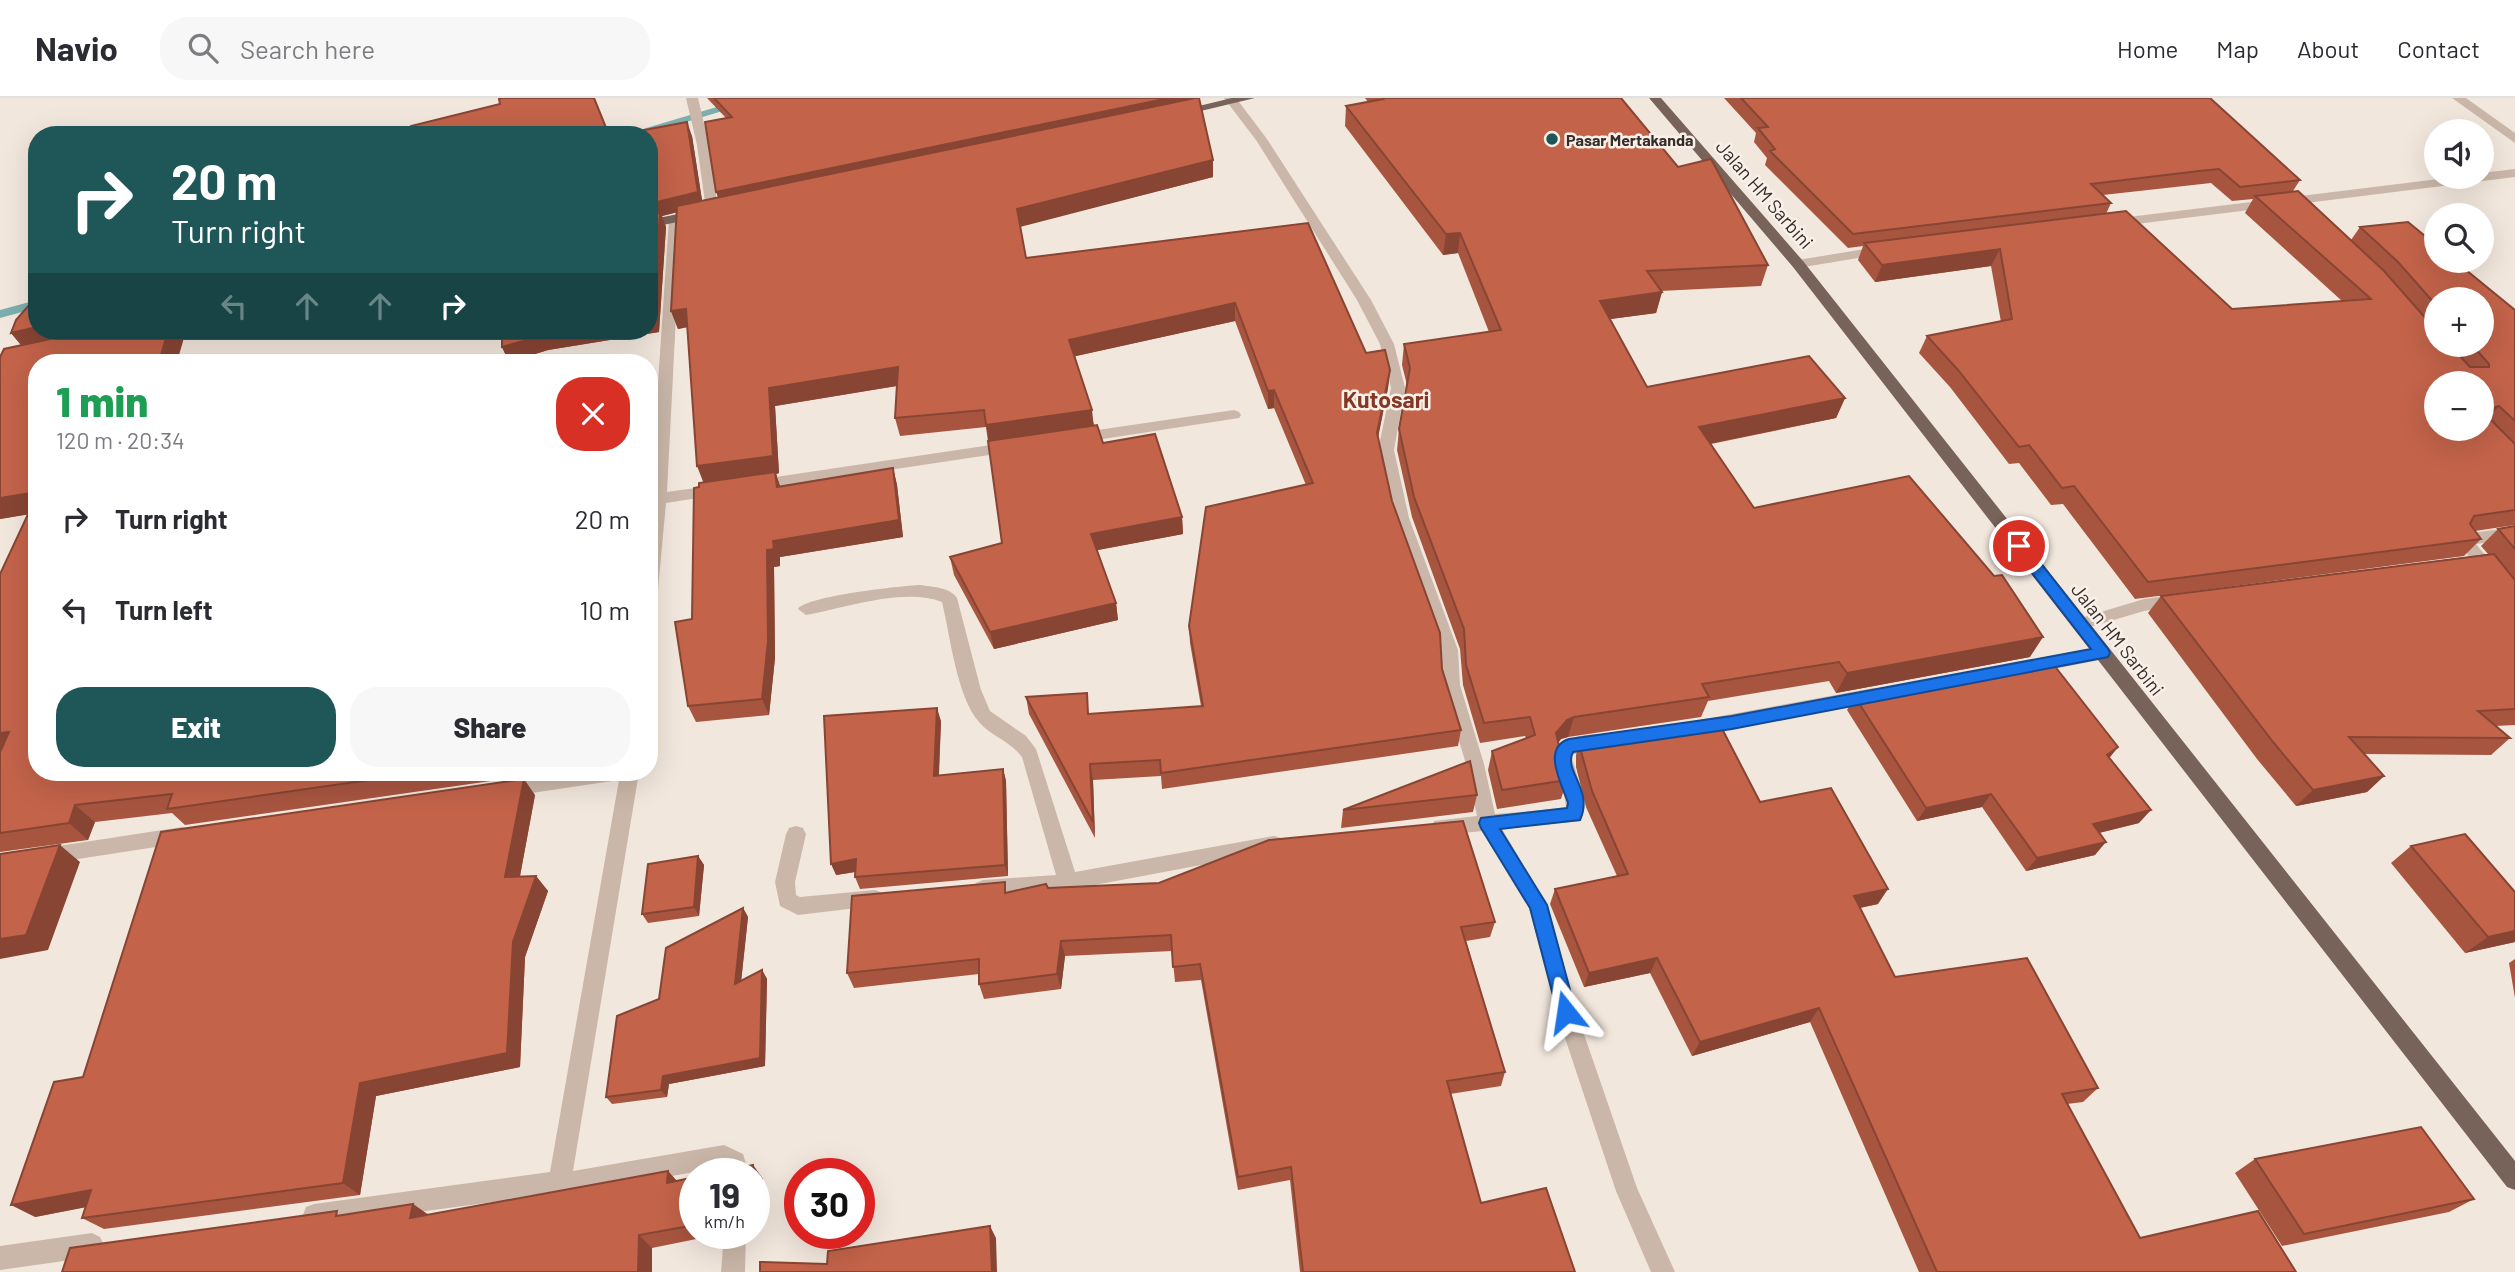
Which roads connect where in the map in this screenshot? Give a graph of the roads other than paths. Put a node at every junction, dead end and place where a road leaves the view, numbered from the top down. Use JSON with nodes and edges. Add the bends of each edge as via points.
{"nodes":[{"id":1,"x":692,"y":98,"type":"edge"},
{"id":2,"x":1655,"y":98,"type":"edge"},
{"id":3,"x":2458,"y":98,"type":"edge"},
{"id":4,"x":1237,"y":99,"type":"edge"},
{"id":5,"x":1163,"y":116,"type":"edge"},
{"id":6,"x":2515,"y":139,"type":"edge"},
{"id":7,"x":2515,"y":173,"type":"edge"},
{"id":8,"x":726,"y":208,"type":"edge"},
{"id":9,"x":712,"y":210,"type":"junction"},
{"id":10,"x":675,"y":219,"type":"junction"},
{"id":11,"x":658,"y":222,"type":"edge"},
{"id":12,"x":2102,"y":225,"type":"edge"},
{"id":13,"x":1894,"y":249,"type":"edge"},
{"id":14,"x":1798,"y":264,"type":"junction"},
{"id":15,"x":1234,"y":415,"type":"dead end"},
{"id":16,"x":1055,"y":441,"type":"edge"},
{"id":17,"x":1028,"y":445,"type":"edge"},
{"id":18,"x":658,"y":461,"type":"edge"},
{"id":19,"x":658,"y":490,"type":"edge"},
{"id":20,"x":2515,"y":533,"type":"edge"},
{"id":21,"x":2199,"y":598,"type":"edge"},
{"id":22,"x":2515,"y":603,"type":"edge"},
{"id":23,"x":806,"y":609,"type":"dead end"},
{"id":24,"x":2080,"y":624,"type":"junction"},
{"id":25,"x":2103,"y":653,"type":"junction"},
{"id":26,"x":2015,"y":670,"type":"edge"},
{"id":27,"x":1886,"y":692,"type":"edge"},
{"id":28,"x":1678,"y":730,"type":"edge"},
{"id":29,"x":1623,"y":738,"type":"edge"},
{"id":30,"x":557,"y":781,"type":"edge"},
{"id":31,"x":628,"y":781,"type":"edge"},
{"id":32,"x":485,"y":791,"type":"edge"},
{"id":33,"x":1488,"y":823,"type":"junction"},
{"id":34,"x":1420,"y":829,"type":"edge"},
{"id":35,"x":199,"y":833,"type":"edge"},
{"id":36,"x":796,"y":834,"type":"dead end"},
{"id":37,"x":1297,"y":842,"type":"edge"},
{"id":38,"x":0,"y":863,"type":"edge"},
{"id":39,"x":1069,"y":882,"type":"junction"},
{"id":40,"x":960,"y":891,"type":"edge"},
{"id":41,"x":892,"y":898,"type":"edge"},
{"id":42,"x":679,"y":1164,"type":"edge"},
{"id":43,"x":2515,"y":1179,"type":"edge"},
{"id":44,"x":560,"y":1182,"type":"junction"},
{"id":45,"x":287,"y":1219,"type":"edge"},
{"id":46,"x":109,"y":1243,"type":"edge"},
{"id":47,"x":734,"y":1249,"type":"edge"},
{"id":48,"x":0,"y":1258,"type":"edge"},
{"id":49,"x":733,"y":1272,"type":"edge"},
{"id":50,"x":1663,"y":1272,"type":"edge"}],
"edges":[{"from":1,"to":9,"type":"street"},
{"from":2,"to":14,"type":"main road","name":"Jalan HM Sarbini"},
{"from":3,"to":6,"type":"street"},
{"from":4,"to":5,"type":"main road"},
{"from":4,"to":33,"type":"street","via":[[1387,344],[1398,388],[1386,450],[1401,518],[1449,650],[1451,685]]},
{"from":7,"to":12,"type":"street","via":[[2296,206]]},
{"from":8,"to":9,"type":"main road"},
{"from":9,"to":10,"type":"main road"},
{"from":10,"to":11,"type":"main road"},
{"from":10,"to":18,"type":"street"},
{"from":13,"to":14,"type":"street"},
{"from":14,"to":24,"type":"main road","name":"Jalan HM Sarbini"},
{"from":15,"to":16,"type":"street"},
{"from":17,"to":19,"type":"street","via":[[733,488]]},
{"from":20,"to":22,"type":"street","via":[[2463,540],[2475,563]]},
{"from":21,"to":24,"type":"street","via":[[2144,605]]},
{"from":23,"to":39,"type":"street","via":[[904,592],[931,591],[949,598],[972,690],[983,715],[1020,741],[1030,754]]},
{"from":24,"to":25,"type":"main road","name":"Jalan HM Sarbini"},
{"from":25,"to":26,"type":"street"},
{"from":25,"to":43,"type":"main road","name":"Jalan HM Sarbini"},
{"from":27,"to":28,"type":"street"},
{"from":29,"to":33,"type":"street","via":[[1569,746],[1562,752],[1577,803],[1574,815]]},
{"from":30,"to":32,"type":"street"},
{"from":31,"to":44,"type":"street"},
{"from":33,"to":34,"type":"street"},
{"from":33,"to":50,"type":"street","via":[[1538,905],[1566,1012],[1627,1191]]},
{"from":35,"to":38,"type":"street"},
{"from":36,"to":41,"type":"street","via":[[785,882],[787,900],[798,906]]},
{"from":37,"to":39,"type":"street"},
{"from":39,"to":40,"type":"street"},
{"from":42,"to":44,"type":"street"},
{"from":44,"to":45,"type":"street"},
{"from":46,"to":48,"type":"street"},
{"from":47,"to":49,"type":"street"}]}
